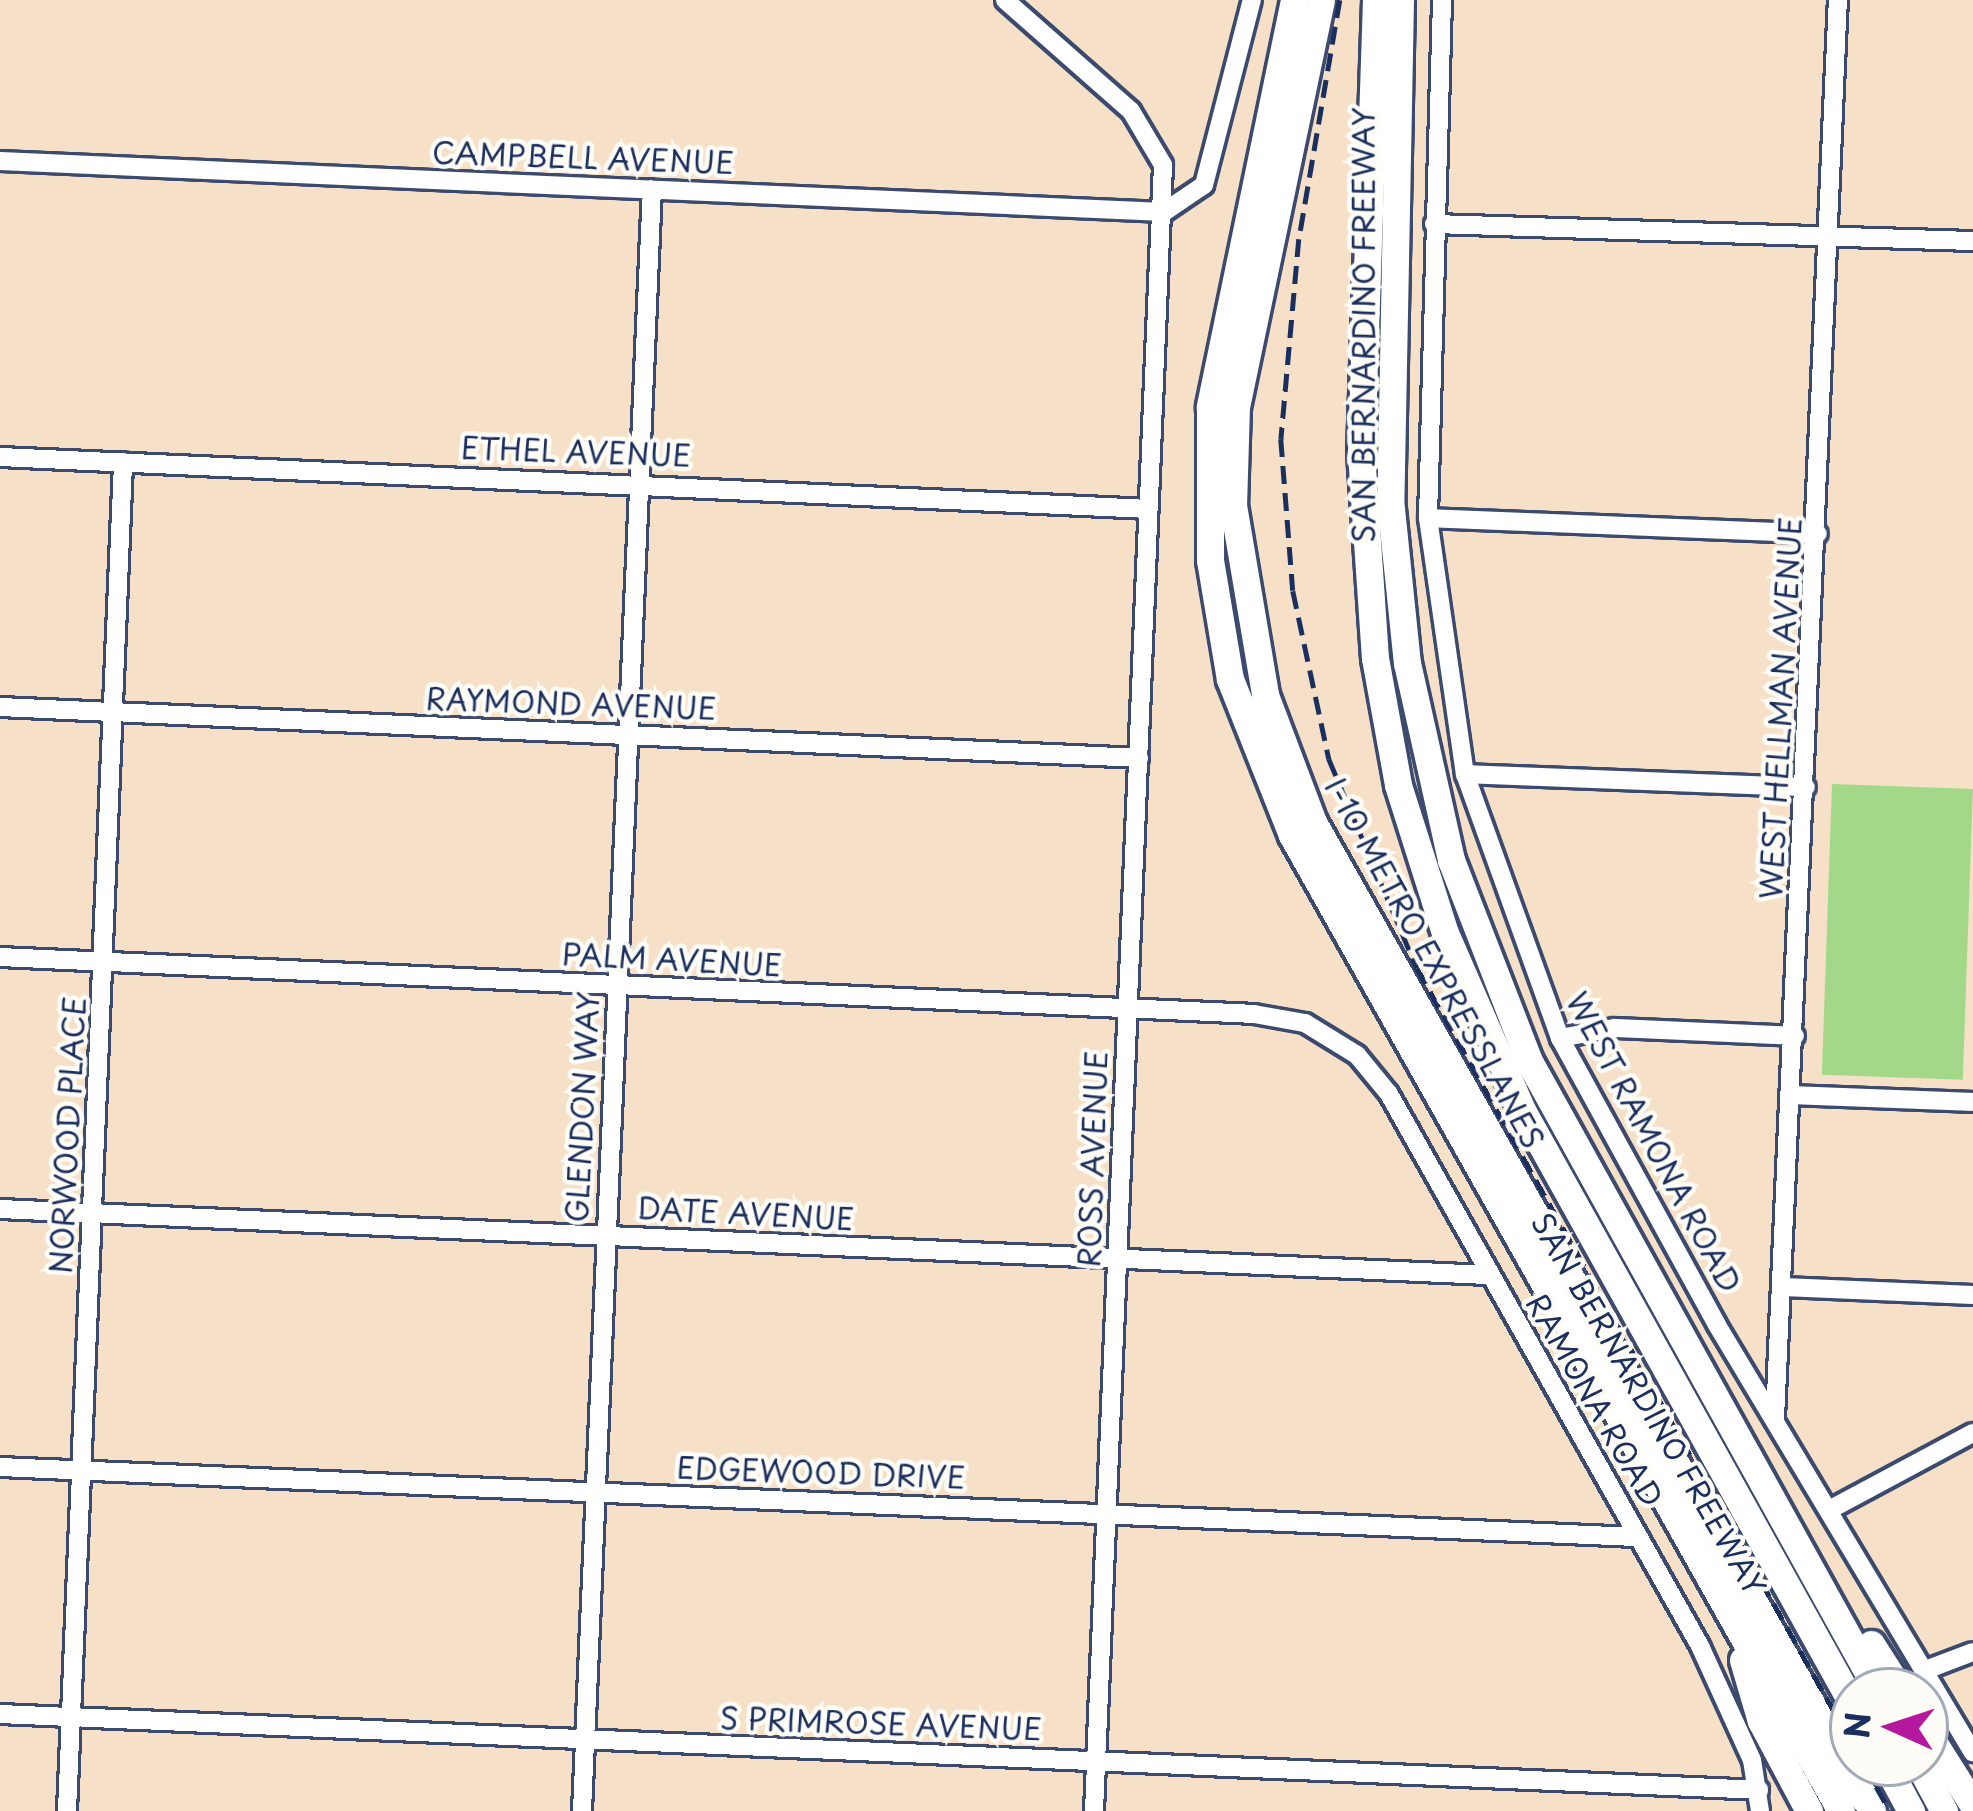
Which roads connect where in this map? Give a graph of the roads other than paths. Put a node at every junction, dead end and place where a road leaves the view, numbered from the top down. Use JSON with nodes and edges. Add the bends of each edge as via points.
{"nodes":[{"id":1,"x":1005,"y":0,"type":"edge"},
{"id":2,"x":1252,"y":0,"type":"edge"},
{"id":3,"x":1294,"y":0,"type":"edge"},
{"id":4,"x":1321,"y":0,"type":"edge"},
{"id":5,"x":1376,"y":0,"type":"edge"},
{"id":6,"x":1400,"y":0,"type":"edge"},
{"id":7,"x":1442,"y":0,"type":"edge"},
{"id":8,"x":1838,"y":0,"type":"edge"},
{"id":9,"x":0,"y":161,"type":"edge"},
{"id":10,"x":652,"y":190,"type":"junction"},
{"id":11,"x":1164,"y":212,"type":"junction"},
{"id":12,"x":1434,"y":224,"type":"junction"},
{"id":13,"x":1973,"y":241,"type":"edge"},
{"id":14,"x":1828,"y":242,"type":"junction"},
{"id":15,"x":0,"y":457,"type":"edge"},
{"id":16,"x":123,"y":461,"type":"junction"},
{"id":17,"x":639,"y":483,"type":"junction"},
{"id":18,"x":1148,"y":509,"type":"junction"},
{"id":19,"x":1428,"y":518,"type":"junction"},
{"id":20,"x":1818,"y":534,"type":"junction"},
{"id":21,"x":0,"y":707,"type":"edge"},
{"id":22,"x":117,"y":713,"type":"junction"},
{"id":23,"x":628,"y":736,"type":"junction"},
{"id":24,"x":1138,"y":758,"type":"junction"},
{"id":25,"x":1466,"y":774,"type":"junction"},
{"id":26,"x":1398,"y":785,"type":"junction"},
{"id":27,"x":1806,"y":787,"type":"junction"},
{"id":28,"x":1451,"y":860,"type":"junction"},
{"id":29,"x":0,"y":957,"type":"edge"},
{"id":30,"x":105,"y":963,"type":"junction"},
{"id":31,"x":617,"y":987,"type":"junction"},
{"id":32,"x":1127,"y":1009,"type":"junction"},
{"id":33,"x":1795,"y":1036,"type":"junction"},
{"id":34,"x":1560,"y":1038,"type":"junction"},
{"id":35,"x":1337,"y":1039,"type":"joint"},
{"id":36,"x":1792,"y":1095,"type":"junction"},
{"id":37,"x":1973,"y":1102,"type":"edge"},
{"id":38,"x":0,"y":1209,"type":"edge"},
{"id":39,"x":94,"y":1214,"type":"junction"},
{"id":40,"x":606,"y":1237,"type":"junction"},
{"id":41,"x":1118,"y":1260,"type":"junction"},
{"id":42,"x":1490,"y":1275,"type":"junction"},
{"id":43,"x":1783,"y":1287,"type":"junction"},
{"id":44,"x":1973,"y":1295,"type":"edge"},
{"id":45,"x":1718,"y":1401,"type":"junction"},
{"id":46,"x":1775,"y":1418,"type":"junction"},
{"id":47,"x":1973,"y":1433,"type":"edge"},
{"id":48,"x":0,"y":1467,"type":"edge"},
{"id":49,"x":82,"y":1469,"type":"junction"},
{"id":50,"x":595,"y":1492,"type":"junction"},
{"id":51,"x":1831,"y":1509,"type":"junction"},
{"id":52,"x":1106,"y":1515,"type":"junction"},
{"id":53,"x":1639,"y":1537,"type":"junction"},
{"id":54,"x":1728,"y":1610,"type":"junction"},
{"id":55,"x":1973,"y":1652,"type":"edge"},
{"id":56,"x":1831,"y":1667,"type":"edge"},
{"id":57,"x":1865,"y":1667,"type":"edge"},
{"id":58,"x":1886,"y":1667,"type":"edge"},
{"id":59,"x":1921,"y":1667,"type":"edge"},
{"id":60,"x":1934,"y":1667,"type":"edge"},
{"id":61,"x":1949,"y":1713,"type":"edge"},
{"id":62,"x":0,"y":1714,"type":"edge"},
{"id":63,"x":71,"y":1717,"type":"junction"},
{"id":64,"x":585,"y":1740,"type":"junction"},
{"id":65,"x":1973,"y":1752,"type":"edge"},
{"id":66,"x":1096,"y":1763,"type":"junction"},
{"id":67,"x":1949,"y":1767,"type":"edge"},
{"id":68,"x":1759,"y":1790,"type":"junction"},
{"id":69,"x":1973,"y":1805,"type":"edge"},
{"id":70,"x":67,"y":1811,"type":"edge"},
{"id":71,"x":582,"y":1811,"type":"edge"},
{"id":72,"x":1094,"y":1811,"type":"edge"},
{"id":73,"x":1760,"y":1811,"type":"edge"},
{"id":74,"x":1809,"y":1811,"type":"edge"},
{"id":75,"x":1841,"y":1811,"type":"edge"},
{"id":76,"x":1873,"y":1811,"type":"edge"}],
"edges":[{"from":1,"to":11,"type":"street","via":[[1131,111],[1163,165]]},
{"from":2,"to":11,"type":"street","via":[[1204,185]]},
{"from":3,"to":54,"type":"highway","name":"SAN BERNARDINO FREEWAY","via":[[1210,407],[1210,560],[1230,679],[1292,835]]},
{"from":4,"to":76,"type":"highway","name":"I-10 METRO EXPRESSLANES","via":[[1236,406],[1233,505],[1265,694],[1312,822]]},
{"from":5,"to":26,"type":"highway","name":"I-10 METRO EXPRESSLANES","via":[[1364,560]]},
{"from":6,"to":28,"type":"highway","name":"SAN BERNARDINO FREEWAY","via":[[1390,499],[1419,731]]},
{"from":7,"to":12,"type":"street","name":"WEST RAMONA ROAD"},
{"from":8,"to":14,"type":"street","name":"WEST HELLMAN AVENUE"},
{"from":9,"to":10,"type":"street","name":"CAMPBELL AVENUE"},
{"from":10,"to":11,"type":"street","name":"CAMPBELL AVENUE"},
{"from":10,"to":17,"type":"street","name":"GLENDON WAY"},
{"from":11,"to":18,"type":"street"},
{"from":12,"to":14,"type":"street"},
{"from":12,"to":19,"type":"street","name":"WEST RAMONA ROAD"},
{"from":13,"to":14,"type":"street"},
{"from":14,"to":20,"type":"street","name":"WEST HELLMAN AVENUE"},
{"from":15,"to":16,"type":"street","name":"ETHEL AVENUE"},
{"from":16,"to":17,"type":"street","name":"ETHEL AVENUE"},
{"from":16,"to":22,"type":"street","name":"NORWOOD PLACE"},
{"from":17,"to":18,"type":"street","name":"ETHEL AVENUE"},
{"from":17,"to":23,"type":"street","name":"GLENDON WAY"},
{"from":18,"to":24,"type":"street","name":"ROSS AVENUE"},
{"from":19,"to":20,"type":"street"},
{"from":19,"to":25,"type":"street","name":"WEST RAMONA ROAD"},
{"from":20,"to":27,"type":"street","name":"WEST HELLMAN AVENUE"},
{"from":21,"to":22,"type":"street","name":"RAYMOND AVENUE"},
{"from":22,"to":23,"type":"street","name":"RAYMOND AVENUE"},
{"from":22,"to":30,"type":"street","name":"NORWOOD PLACE"},
{"from":23,"to":24,"type":"street","name":"RAYMOND AVENUE"},
{"from":23,"to":31,"type":"street","name":"GLENDON WAY"},
{"from":24,"to":32,"type":"street","name":"ROSS AVENUE"},
{"from":25,"to":27,"type":"street"},
{"from":25,"to":34,"type":"street","name":"WEST RAMONA ROAD"},
{"from":26,"to":28,"type":"highway"},
{"from":26,"to":56,"type":"highway","name":"I-10 METRO EXPRESSLANES","via":[[1445,933],[1522,1110]]},
{"from":27,"to":33,"type":"street","name":"WEST HELLMAN AVENUE"},
{"from":28,"to":45,"type":"highway","name":"SAN BERNARDINO FREEWAY","via":[[1529,1061]]},
{"from":29,"to":30,"type":"street","name":"PALM AVENUE"},
{"from":30,"to":31,"type":"street","name":"PALM AVENUE"},
{"from":30,"to":39,"type":"street","name":"NORWOOD PLACE"},
{"from":31,"to":32,"type":"street","name":"PALM AVENUE"},
{"from":31,"to":40,"type":"street","name":"GLENDON WAY"},
{"from":32,"to":35,"type":"street","name":"PALM AVENUE","via":[[1268,1016]]},
{"from":32,"to":41,"type":"street","name":"ROSS AVENUE"},
{"from":33,"to":34,"type":"street","via":[[1613,1028]]},
{"from":33,"to":36,"type":"street","name":"WEST HELLMAN AVENUE"},
{"from":34,"to":46,"type":"street","name":"WEST RAMONA ROAD"},
{"from":35,"to":42,"type":"street","name":"RAMONA ROAD","via":[[1389,1094]]},
{"from":36,"to":37,"type":"street"},
{"from":36,"to":43,"type":"street","name":"WEST HELLMAN AVENUE"},
{"from":38,"to":39,"type":"street","name":"DATE AVENUE"},
{"from":39,"to":40,"type":"street","name":"DATE AVENUE"},
{"from":39,"to":49,"type":"street","name":"NORWOOD PLACE"},
{"from":40,"to":41,"type":"street","name":"DATE AVENUE"},
{"from":40,"to":50,"type":"street","name":"GLENDON WAY"},
{"from":41,"to":42,"type":"street","name":"DATE AVENUE"},
{"from":41,"to":52,"type":"street","name":"ROSS AVENUE"},
{"from":42,"to":53,"type":"street","name":"RAMONA ROAD"},
{"from":43,"to":44,"type":"street"},
{"from":43,"to":46,"type":"street","name":"WEST HELLMAN AVENUE"},
{"from":45,"to":57,"type":"highway","name":"SAN BERNARDINO FREEWAY"},
{"from":45,"to":58,"type":"highway"},
{"from":46,"to":51,"type":"street","name":"WEST RAMONA ROAD"},
{"from":47,"to":51,"type":"street"},
{"from":48,"to":49,"type":"street","name":"EDGEWOOD DRIVE"},
{"from":49,"to":50,"type":"street","name":"EDGEWOOD DRIVE"},
{"from":49,"to":63,"type":"street","name":"NORWOOD PLACE"},
{"from":50,"to":52,"type":"street","name":"EDGEWOOD DRIVE"},
{"from":50,"to":64,"type":"street","name":"GLENDON WAY"},
{"from":51,"to":59,"type":"street","name":"WEST RAMONA ROAD"},
{"from":52,"to":53,"type":"street","name":"EDGEWOOD DRIVE"},
{"from":52,"to":66,"type":"street","name":"ROSS AVENUE"},
{"from":53,"to":68,"type":"street","name":"RAMONA ROAD","via":[[1700,1646]]},
{"from":54,"to":74,"type":"highway","via":[[1761,1721]]},
{"from":54,"to":75,"type":"highway","name":"SAN BERNARDINO FREEWAY"},
{"from":55,"to":60,"type":"street"},
{"from":61,"to":65,"type":"street","name":"WEST RAMONA ROAD"},
{"from":62,"to":63,"type":"street","name":"S PRIMROSE AVENUE"},
{"from":63,"to":64,"type":"street","name":"S PRIMROSE AVENUE"},
{"from":63,"to":70,"type":"street","name":"NORWOOD PLACE"},
{"from":64,"to":66,"type":"street","name":"S PRIMROSE AVENUE"},
{"from":64,"to":71,"type":"street","name":"GLENDON WAY"},
{"from":66,"to":68,"type":"street","name":"S PRIMROSE AVENUE"},
{"from":66,"to":72,"type":"street","name":"ROSS AVENUE"},
{"from":67,"to":69,"type":"highway"},
{"from":68,"to":73,"type":"street","name":"RAMONA ROAD"}]}
